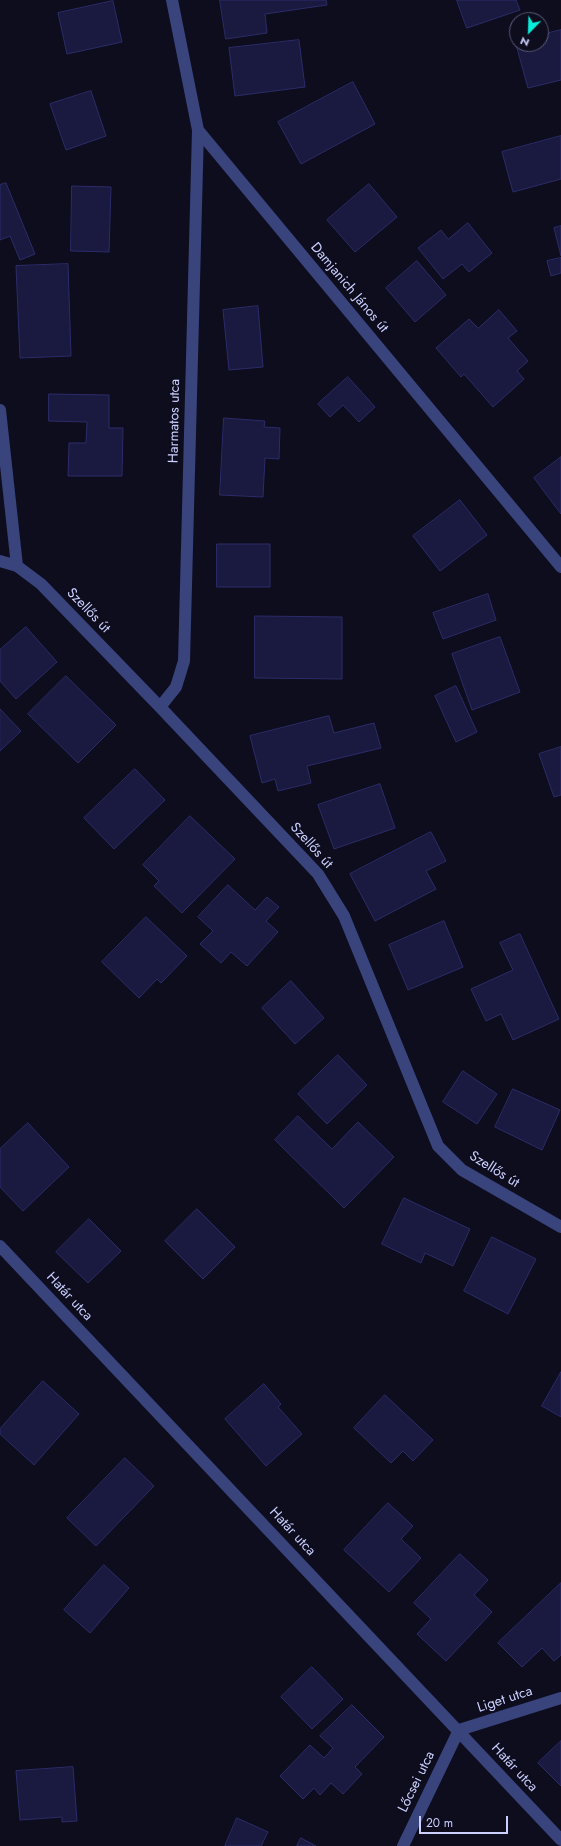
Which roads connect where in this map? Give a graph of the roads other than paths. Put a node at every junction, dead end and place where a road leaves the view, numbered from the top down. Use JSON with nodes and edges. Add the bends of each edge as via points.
{"nodes":[{"id":1,"x":172,"y":0,"type":"edge"},
{"id":2,"x":198,"y":130,"type":"junction"},
{"id":3,"x":0,"y":410,"type":"edge"},
{"id":4,"x":0,"y":562,"type":"edge"},
{"id":5,"x":17,"y":566,"type":"junction"},
{"id":6,"x":561,"y":567,"type":"edge"},
{"id":7,"x":160,"y":707,"type":"junction"},
{"id":8,"x":561,"y":1227,"type":"edge"},
{"id":9,"x":0,"y":1246,"type":"edge"},
{"id":10,"x":561,"y":1698,"type":"edge"},
{"id":11,"x":459,"y":1730,"type":"junction"},
{"id":12,"x":561,"y":1840,"type":"edge"},
{"id":13,"x":403,"y":1846,"type":"edge"}],
"edges":[{"from":1,"to":2,"type":"street","name":"Damjanich János út"},
{"from":2,"to":6,"type":"street","name":"Damjanich János út"},
{"from":2,"to":7,"type":"street","name":"Harmatos utca","via":[[184,661],[176,687]]},
{"from":3,"to":5,"type":"street"},
{"from":4,"to":5,"type":"street","name":"Szellős út"},
{"from":5,"to":7,"type":"street","name":"Szellős út","via":[[40,584]]},
{"from":7,"to":8,"type":"street","name":"Szellős út","via":[[318,874],[344,916],[438,1146],[462,1170]]},
{"from":9,"to":11,"type":"street","name":"Határ utca"},
{"from":10,"to":11,"type":"street","name":"Liget utca"},
{"from":11,"to":12,"type":"street","name":"Határ utca"},
{"from":11,"to":13,"type":"street","name":"Lőcsei utca"}]}
